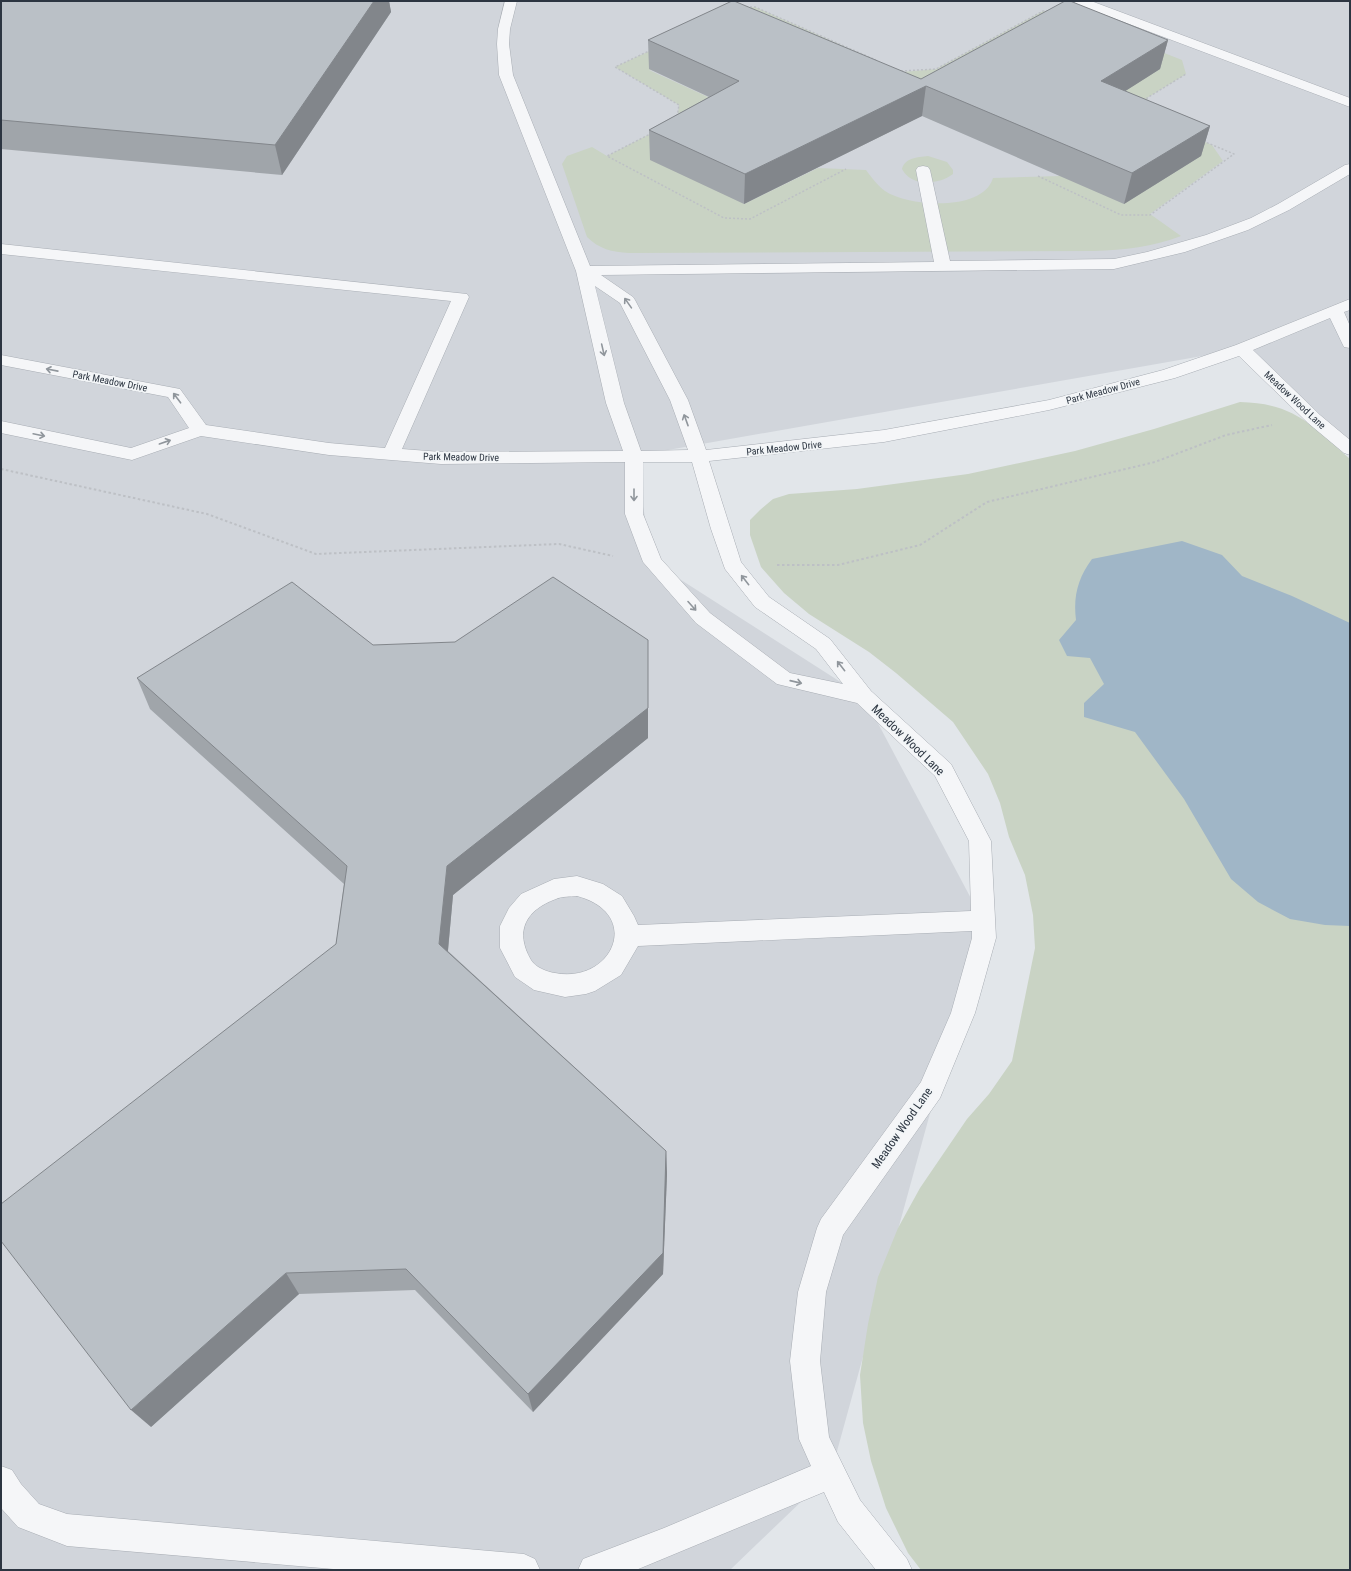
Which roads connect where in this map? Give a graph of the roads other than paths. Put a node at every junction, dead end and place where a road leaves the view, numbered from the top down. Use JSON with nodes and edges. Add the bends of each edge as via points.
{"nodes":[{"id":1,"x":511,"y":1,"type":"edge"},
{"id":2,"x":1080,"y":1,"type":"edge"},
{"id":3,"x":1350,"y":103,"type":"edge"},
{"id":4,"x":1350,"y":168,"type":"edge"},
{"id":5,"x":923,"y":170,"type":"dead end"},
{"id":6,"x":1,"y":249,"type":"edge"},
{"id":7,"x":942,"y":266,"type":"junction"},
{"id":8,"x":584,"y":271,"type":"junction"},
{"id":9,"x":1342,"y":307,"type":"edge"},
{"id":10,"x":1350,"y":343,"type":"edge"},
{"id":11,"x":1242,"y":349,"type":"junction"},
{"id":12,"x":1,"y":360,"type":"edge"},
{"id":13,"x":1,"y":427,"type":"edge"},
{"id":14,"x":200,"y":430,"type":"junction"},
{"id":15,"x":1350,"y":449,"type":"edge"},
{"id":16,"x":391,"y":454,"type":"junction"},
{"id":17,"x":634,"y":456,"type":"junction"},
{"id":18,"x":699,"y":456,"type":"junction"},
{"id":19,"x":864,"y":697,"type":"junction"},
{"id":20,"x":983,"y":921,"type":"junction"},
{"id":21,"x":626,"y":936,"type":"junction"},
{"id":22,"x":830,"y":1473,"type":"junction"},
{"id":23,"x":1,"y":1481,"type":"edge"},
{"id":24,"x":510,"y":1569,"type":"edge"},
{"id":25,"x":594,"y":1570,"type":"edge"},
{"id":26,"x":896,"y":1570,"type":"edge"}],
"edges":[{"from":1,"to":8,"type":"street","name":"Meadow Wood Lane","via":[[504,29],[506,75]]},
{"from":2,"to":3,"type":"street"},
{"from":4,"to":7,"type":"street","via":[[1245,227],[1144,258],[1114,264]]},
{"from":5,"to":7,"type":"street"},
{"from":6,"to":16,"type":"street","via":[[460,297]]},
{"from":7,"to":8,"type":"street"},
{"from":8,"to":17,"type":"street","name":"Meadow Wood Lane","one_way":true,"via":[[615,403]]},
{"from":18,"to":8,"type":"street","name":"Meadow Wood Lane","one_way":true,"via":[[678,400],[627,300]]},
{"from":9,"to":10,"type":"street"},
{"from":9,"to":11,"type":"street","name":"Park Meadow Drive"},
{"from":11,"to":15,"type":"street","name":"Meadow Wood Lane","via":[[1314,419]]},
{"from":11,"to":18,"type":"street","name":"Park Meadow Drive","via":[[1169,374],[1050,405],[884,436]]},
{"from":14,"to":12,"type":"street","name":"Park Meadow Drive","one_way":true,"via":[[174,393]]},
{"from":13,"to":14,"type":"street","name":"Park Meadow Drive","one_way":true,"via":[[132,454]]},
{"from":14,"to":16,"type":"street","name":"Park Meadow Drive"},
{"from":16,"to":17,"type":"street","name":"Park Meadow Drive","via":[[441,458]]},
{"from":17,"to":18,"type":"street","name":"Park Meadow Drive"},
{"from":17,"to":19,"type":"street","name":"Meadow Wood Lane","one_way":true,"via":[[634,514],[653,562],[703,618],[784,679]]},
{"from":19,"to":18,"type":"street","name":"Meadow Wood Lane","one_way":true,"via":[[823,644],[762,602],[732,564]]},
{"from":19,"to":20,"type":"street","name":"Meadow Wood Lane","via":[[943,770],[980,841]]},
{"from":20,"to":21,"type":"street"},
{"from":20,"to":22,"type":"street","name":"Meadow Wood Lane","via":[[984,938],[963,1013],[931,1090],[831,1228],[812,1292],[805,1361],[814,1439]]},
{"from":21,"to":21,"type":"street","via":[[626,923],[614,903],[595,891],[577,886],[554,889],[529,901],[512,926],[512,948],[524,970],[543,982],[565,986],[586,983],[612,968],[626,945]]},
{"from":22,"to":25,"type":"street","via":[[666,1543]]},
{"from":22,"to":26,"type":"street","name":"Meadow Wood Lane","via":[[849,1511]]},
{"from":23,"to":24,"type":"street","via":[[29,1516],[67,1530]]}]}
